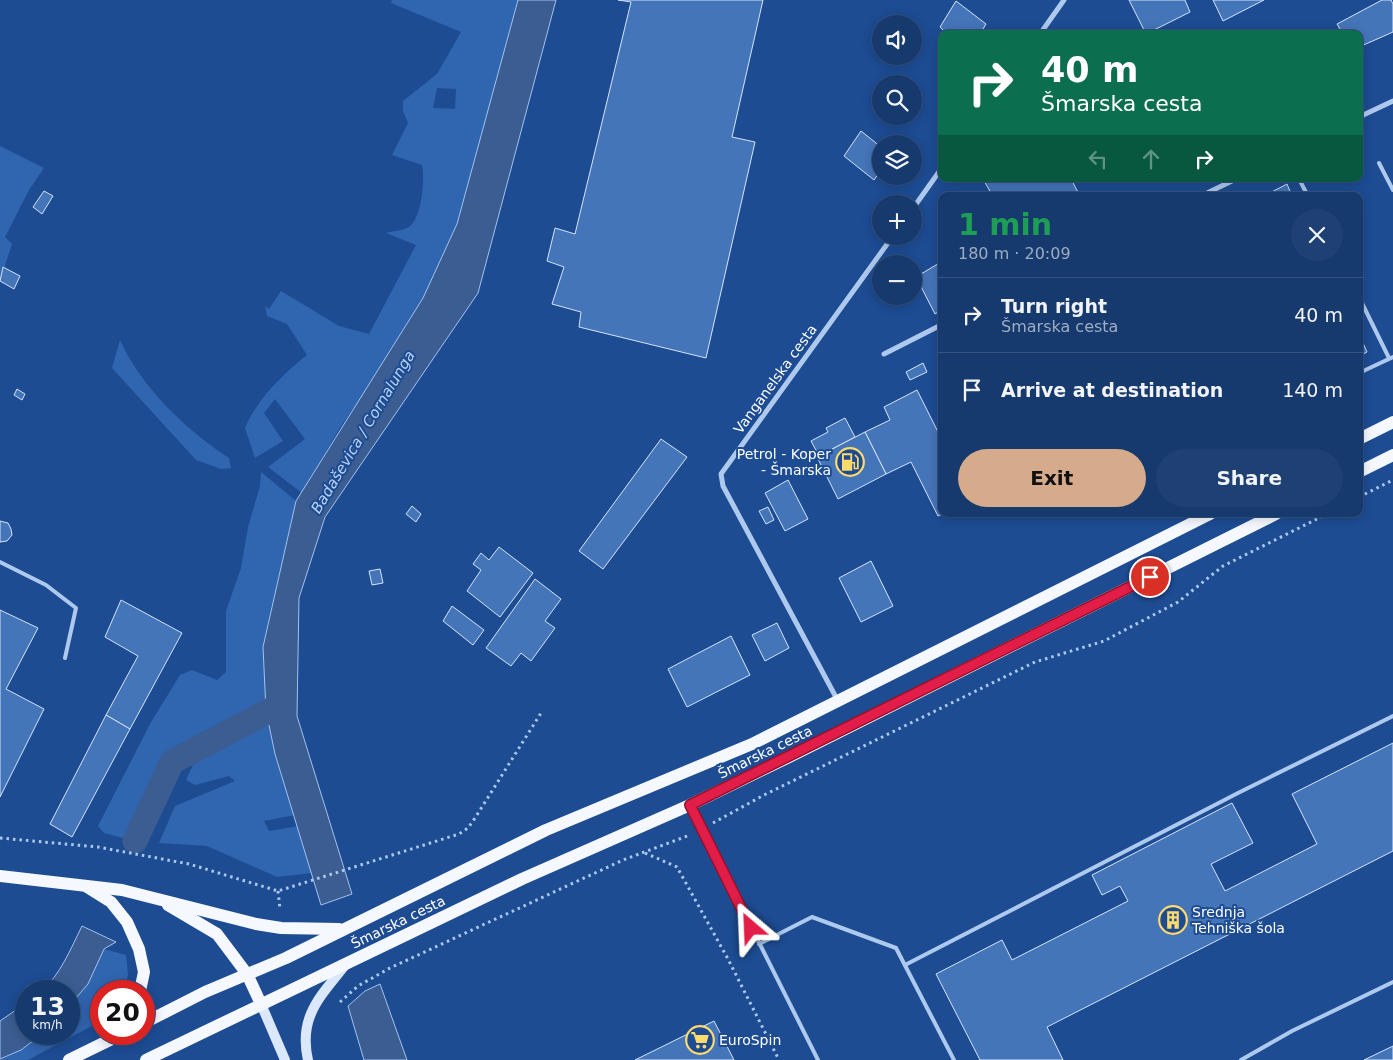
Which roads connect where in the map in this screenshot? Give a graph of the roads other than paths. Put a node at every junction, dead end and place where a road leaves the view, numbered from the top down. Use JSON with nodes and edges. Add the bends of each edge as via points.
{"nodes":[{"id":1,"x":1064,"y":0,"type":"edge"},
{"id":2,"x":1043,"y":30,"type":"edge"},
{"id":3,"x":1393,"y":101,"type":"edge"},
{"id":4,"x":1363,"y":116,"type":"edge"},
{"id":5,"x":1379,"y":163,"type":"dead end"},
{"id":6,"x":938,"y":173,"type":"edge"},
{"id":7,"x":1230,"y":182,"type":"edge"},
{"id":8,"x":1393,"y":190,"type":"edge"},
{"id":9,"x":1209,"y":192,"type":"edge"},
{"id":10,"x":922,"y":196,"type":"edge"},
{"id":11,"x":886,"y":245,"type":"edge"},
{"id":12,"x":1363,"y":306,"type":"edge"},
{"id":13,"x":938,"y":327,"type":"edge"},
{"id":14,"x":884,"y":354,"type":"dead end"},
{"id":15,"x":1391,"y":358,"type":"edge"},
{"id":16,"x":1363,"y":372,"type":"edge"},
{"id":17,"x":1393,"y":422,"type":"edge"},
{"id":18,"x":1363,"y":437,"type":"edge"},
{"id":19,"x":1393,"y":455,"type":"edge"},
{"id":20,"x":1363,"y":470,"type":"edge"},
{"id":21,"x":1204,"y":517,"type":"edge"},
{"id":22,"x":1270,"y":517,"type":"edge"},
{"id":23,"x":0,"y":562,"type":"edge"},
{"id":24,"x":65,"y":658,"type":"dead end"},
{"id":25,"x":838,"y":702,"type":"junction"},
{"id":26,"x":1393,"y":716,"type":"edge"},
{"id":27,"x":690,"y":805,"type":"junction"},
{"id":28,"x":0,"y":876,"type":"edge"},
{"id":29,"x":82,"y":884,"type":"junction"},
{"id":30,"x":155,"y":897,"type":"junction"},
{"id":31,"x":344,"y":929,"type":"junction"},
{"id":32,"x":759,"y":944,"type":"junction"},
{"id":33,"x":348,"y":962,"type":"junction"},
{"id":34,"x":905,"y":965,"type":"junction"},
{"id":35,"x":246,"y":974,"type":"junction"},
{"id":36,"x":142,"y":980,"type":"edge"},
{"id":37,"x":1393,"y":982,"type":"edge"},
{"id":38,"x":261,"y":1004,"type":"junction"},
{"id":39,"x":155,"y":1018,"type":"edge"},
{"id":40,"x":96,"y":1045,"type":"edge"},
{"id":41,"x":69,"y":1060,"type":"edge"},
{"id":42,"x":146,"y":1060,"type":"edge"},
{"id":43,"x":285,"y":1060,"type":"edge"},
{"id":44,"x":308,"y":1060,"type":"edge"},
{"id":45,"x":818,"y":1060,"type":"edge"},
{"id":46,"x":954,"y":1060,"type":"edge"},
{"id":47,"x":1241,"y":1060,"type":"edge"}],
"edges":[{"from":1,"to":2,"type":"street"},
{"from":3,"to":4,"type":"street"},
{"from":5,"to":8,"type":"lane"},
{"from":6,"to":10,"type":"street"},
{"from":7,"to":9,"type":"street"},
{"from":11,"to":25,"type":"street","name":"Vanganelska cesta","via":[[721,474],[723,486]]},
{"from":12,"to":15,"type":"lane"},
{"from":13,"to":14,"type":"street"},
{"from":15,"to":16,"type":"lane"},
{"from":17,"to":18,"type":"main road"},
{"from":19,"to":20,"type":"main road"},
{"from":21,"to":25,"type":"main road","name":"Šmarska cesta"},
{"from":22,"to":27,"type":"main road","name":"Šmarska cesta"},
{"from":23,"to":24,"type":"lane","via":[[46,585],[76,608]]},
{"from":25,"to":31,"type":"main road","name":"Šmarska cesta","via":[[743,747],[546,830]]},
{"from":26,"to":34,"type":"lane"},
{"from":27,"to":32,"type":"lane"},
{"from":27,"to":33,"type":"main road","name":"Šmarska cesta","via":[[522,879]]},
{"from":28,"to":29,"type":"main road"},
{"from":29,"to":30,"type":"main road"},
{"from":29,"to":36,"type":"main road","via":[[112,902],[127,922],[139,948]]},
{"from":30,"to":31,"type":"main road","via":[[256,924],[294,929]]},
{"from":30,"to":35,"type":"main road","via":[[217,934]]},
{"from":31,"to":35,"type":"main road","name":"Šmarska cesta"},
{"from":32,"to":34,"type":"lane","via":[[812,918],[896,948]]},
{"from":32,"to":45,"type":"lane"},
{"from":33,"to":38,"type":"main road","name":"Šmarska cesta"},
{"from":33,"to":44,"type":"street","via":[[314,1007],[305,1027]]},
{"from":34,"to":46,"type":"lane"},
{"from":35,"to":38,"type":"main road"},
{"from":35,"to":39,"type":"main road","name":"Šmarska cesta"},
{"from":37,"to":47,"type":"lane","via":[[1292,1031]]},
{"from":38,"to":42,"type":"main road","name":"Šmarska cesta"},
{"from":38,"to":43,"type":"street"},
{"from":40,"to":41,"type":"main road"}]}
